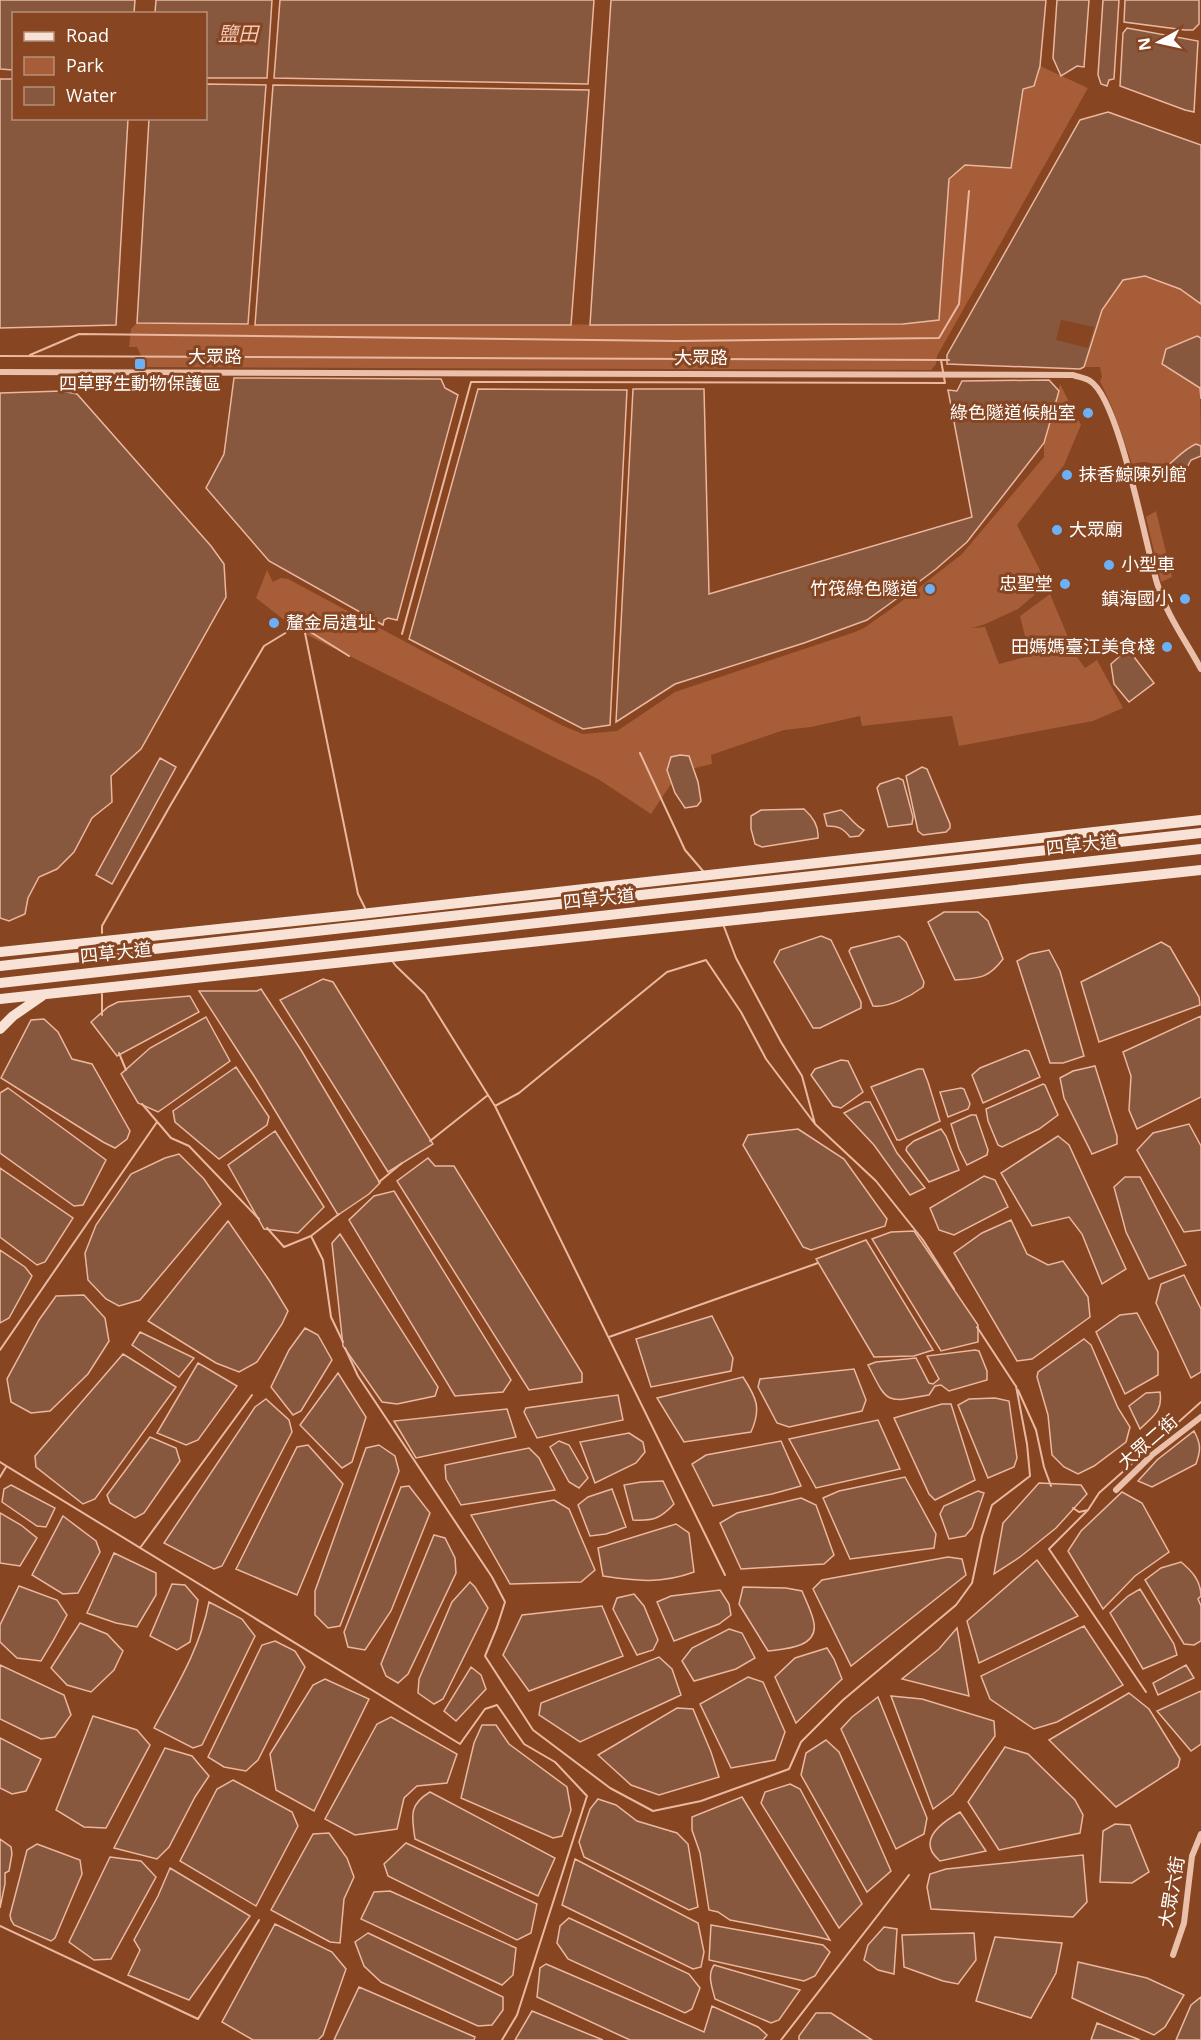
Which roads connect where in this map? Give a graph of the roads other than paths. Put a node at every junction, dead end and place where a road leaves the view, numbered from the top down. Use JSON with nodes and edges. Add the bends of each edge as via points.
{"nodes":[{"id":1,"x":0,"y":372,"type":"edge"},
{"id":2,"x":1201,"y":669,"type":"edge"},
{"id":3,"x":1201,"y":820,"type":"edge"},
{"id":4,"x":1201,"y":833,"type":"edge"},
{"id":5,"x":1201,"y":849,"type":"edge"},
{"id":6,"x":1201,"y":870,"type":"edge"},
{"id":7,"x":4,"y":950,"type":"edge"},
{"id":8,"x":0,"y":966,"type":"edge"},
{"id":9,"x":0,"y":983,"type":"edge"},
{"id":10,"x":44,"y":994,"type":"junction"},
{"id":11,"x":0,"y":999,"type":"edge"},
{"id":12,"x":0,"y":1029,"type":"edge"},
{"id":13,"x":1201,"y":1417,"type":"edge"},
{"id":14,"x":1116,"y":1490,"type":"dead end"},
{"id":15,"x":1201,"y":1833,"type":"edge"},
{"id":16,"x":1173,"y":1955,"type":"dead end"}],
"edges":[{"from":1,"to":2,"type":"street","name":"大眾路","via":[[1073,375],[1091,381],[1101,393],[1129,467],[1157,585]]},
{"from":3,"to":7,"type":"street","name":"四草大道","via":[[375,913]]},
{"from":4,"to":8,"type":"street","name":"四草大道"},
{"from":5,"to":9,"type":"street","name":"四草大道"},
{"from":6,"to":10,"type":"street","name":"四草大道"},
{"from":10,"to":11,"type":"street","name":"四草大道"},
{"from":10,"to":12,"type":"street"},
{"from":13,"to":14,"type":"street","name":"大眾二街","via":[[1152,1455]]},
{"from":15,"to":16,"type":"street","name":"大眾六街","via":[[1192,1856],[1185,1923]]}]}
